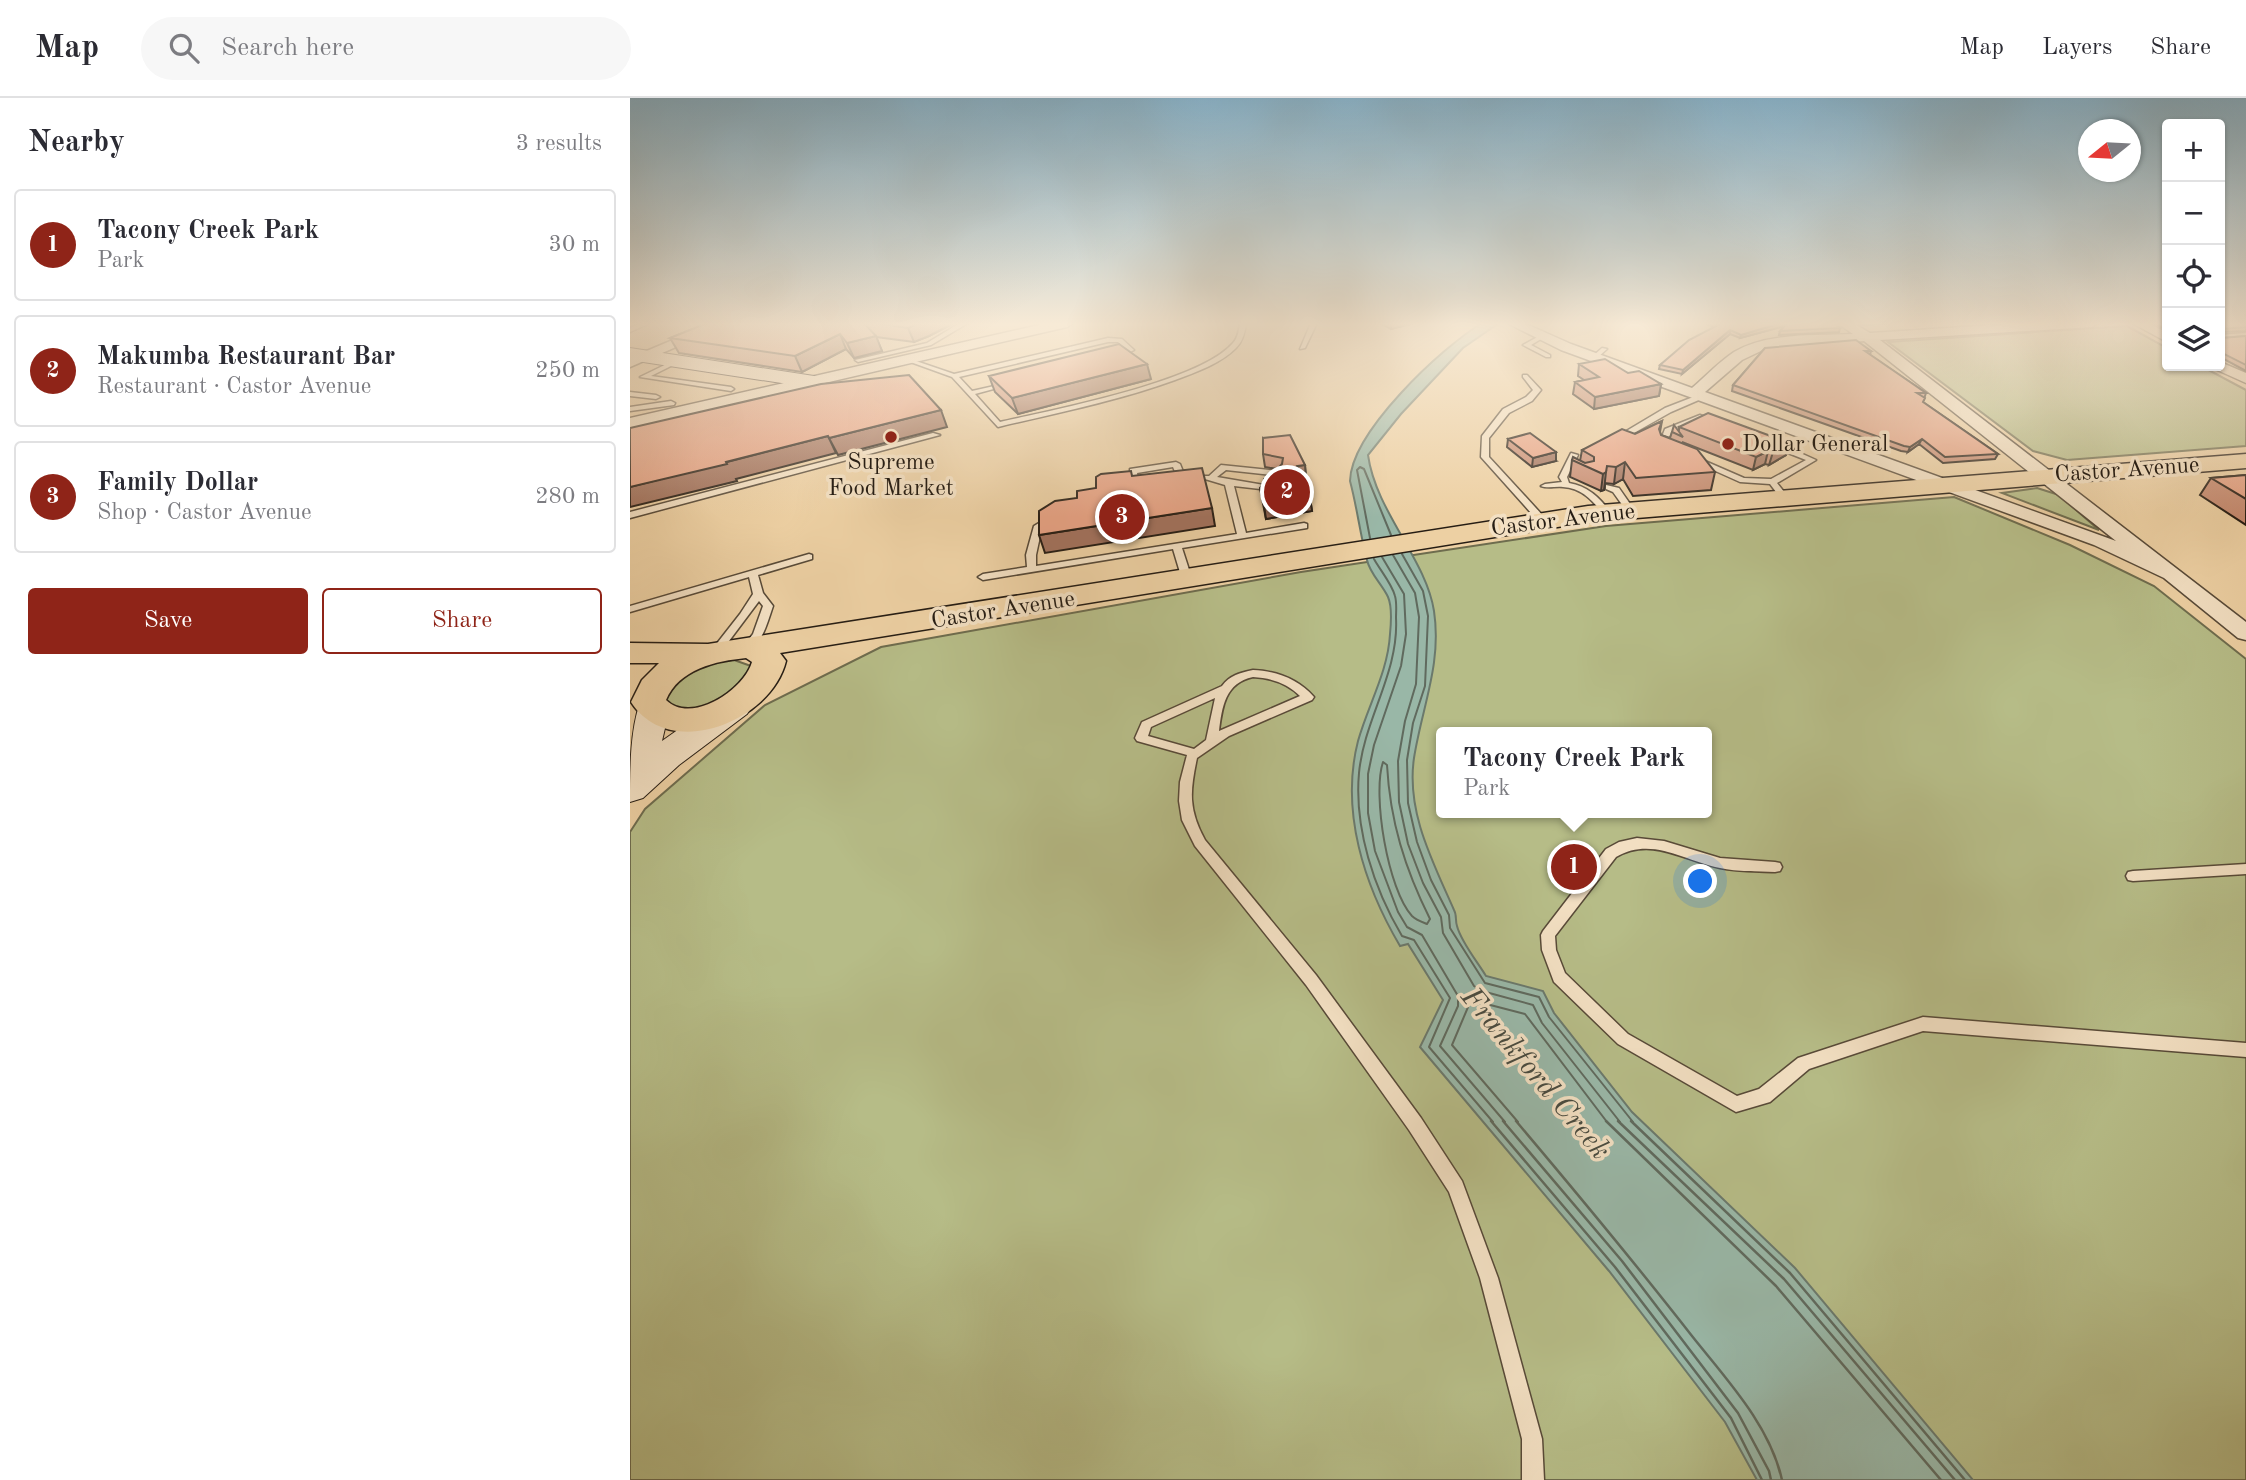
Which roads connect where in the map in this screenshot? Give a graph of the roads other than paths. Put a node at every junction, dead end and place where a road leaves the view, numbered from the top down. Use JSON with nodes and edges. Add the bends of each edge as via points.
{"nodes":[{"id":1,"x":720,"y":387,"type":"edge"},
{"id":2,"x":804,"y":387,"type":"edge"},
{"id":3,"x":965,"y":387,"type":"edge"},
{"id":4,"x":992,"y":387,"type":"edge"},
{"id":5,"x":1136,"y":387,"type":"edge"},
{"id":6,"x":1535,"y":387,"type":"edge"},
{"id":7,"x":1684,"y":387,"type":"edge"},
{"id":8,"x":1706,"y":387,"type":"edge"},
{"id":9,"x":1933,"y":387,"type":"edge"},
{"id":10,"x":731,"y":389,"type":"dead end"},
{"id":11,"x":970,"y":393,"type":"junction"},
{"id":12,"x":630,"y":394,"type":"edge"},
{"id":13,"x":1700,"y":394,"type":"junction"},
{"id":14,"x":656,"y":397,"type":"dead end"},
{"id":15,"x":671,"y":403,"type":"dead end"},
{"id":16,"x":1724,"y":403,"type":"junction"},
{"id":17,"x":630,"y":409,"type":"edge"},
{"id":18,"x":1700,"y":417,"type":"junction"},
{"id":19,"x":630,"y":423,"type":"edge"},
{"id":20,"x":1724,"y":426,"type":"edge"},
{"id":21,"x":936,"y":435,"type":"edge"},
{"id":22,"x":1622,"y":436,"type":"edge"},
{"id":23,"x":1760,"y":440,"type":"edge"},
{"id":24,"x":1674,"y":452,"type":"edge"},
{"id":25,"x":1574,"y":455,"type":"edge"},
{"id":26,"x":1685,"y":456,"type":"edge"},
{"id":27,"x":2246,"y":461,"type":"edge"},
{"id":28,"x":1569,"y":467,"type":"junction"},
{"id":29,"x":1578,"y":471,"type":"edge"},
{"id":30,"x":2047,"y":476,"type":"junction"},
{"id":31,"x":1211,"y":478,"type":"junction"},
{"id":32,"x":1182,"y":479,"type":"junction"},
{"id":33,"x":1170,"y":481,"type":"edge"},
{"id":34,"x":1566,"y":481,"type":"junction"},
{"id":35,"x":1147,"y":483,"type":"edge"},
{"id":36,"x":1229,"y":483,"type":"junction"},
{"id":37,"x":1135,"y":484,"type":"junction"},
{"id":38,"x":1946,"y":484,"type":"junction"},
{"id":39,"x":1124,"y":485,"type":"edge"},
{"id":40,"x":1545,"y":486,"type":"dead end"},
{"id":41,"x":1779,"y":490,"type":"junction"},
{"id":42,"x":1616,"y":503,"type":"junction"},
{"id":43,"x":1060,"y":513,"type":"edge"},
{"id":44,"x":630,"y":515,"type":"edge"},
{"id":45,"x":1544,"y":521,"type":"junction"},
{"id":46,"x":1304,"y":526,"type":"dead end"},
{"id":47,"x":1242,"y":536,"type":"junction"},
{"id":48,"x":1177,"y":546,"type":"junction"},
{"id":49,"x":809,"y":556,"type":"dead end"},
{"id":50,"x":1032,"y":569,"type":"junction"},
{"id":51,"x":753,"y":573,"type":"junction"},
{"id":52,"x":2170,"y":574,"type":"junction"},
{"id":53,"x":983,"y":577,"type":"dead end"},
{"id":54,"x":1187,"y":579,"type":"junction"},
{"id":55,"x":758,"y":594,"type":"junction"},
{"id":56,"x":630,"y":610,"type":"edge"},
{"id":57,"x":885,"y":629,"type":"junction"},
{"id":58,"x":2246,"y":633,"type":"edge"},
{"id":59,"x":730,"y":650,"type":"junction"},
{"id":60,"x":630,"y":653,"type":"edge"},
{"id":61,"x":762,"y":684,"type":"junction"},
{"id":62,"x":1224,"y":689,"type":"junction"},
{"id":63,"x":643,"y":703,"type":"edge"},
{"id":64,"x":735,"y":706,"type":"junction"},
{"id":65,"x":1212,"y":741,"type":"junction"},
{"id":66,"x":1196,"y":753,"type":"junction"},
{"id":67,"x":630,"y":769,"type":"edge"},
{"id":68,"x":630,"y":789,"type":"edge"},
{"id":69,"x":1775,"y":867,"type":"dead end"},
{"id":70,"x":2246,"y":869,"type":"edge"},
{"id":71,"x":2133,"y":876,"type":"dead end"},
{"id":72,"x":2246,"y":1050,"type":"edge"},
{"id":73,"x":1533,"y":1480,"type":"edge"}],
"edges":[{"from":1,"to":10,"type":"lane"},
{"from":2,"to":19,"type":"street"},
{"from":3,"to":11,"type":"lane"},
{"from":4,"to":11,"type":"lane"},
{"from":5,"to":11,"type":"lane","via":[[998,425]]},
{"from":6,"to":45,"type":"lane","via":[[1529,399],[1506,411],[1485,439],[1485,457]]},
{"from":7,"to":13,"type":"street"},
{"from":8,"to":13,"type":"street"},
{"from":9,"to":30,"type":"street"},
{"from":12,"to":14,"type":"lane"},
{"from":13,"to":16,"type":"street"},
{"from":13,"to":22,"type":"lane"},
{"from":15,"to":17,"type":"lane"},
{"from":16,"to":18,"type":"lane"},
{"from":16,"to":38,"type":"street"},
{"from":18,"to":20,"type":"lane"},
{"from":18,"to":24,"type":"lane","via":[[1668,431],[1662,447]]},
{"from":21,"to":44,"type":"lane"},
{"from":23,"to":41,"type":"lane","via":[[1812,460]]},
{"from":25,"to":28,"type":"lane"},
{"from":26,"to":41,"type":"lane"},
{"from":27,"to":30,"type":"main road","name":"Castor Avenue"},
{"from":28,"to":29,"type":"lane"},
{"from":28,"to":34,"type":"lane","via":[[1563,477]]},
{"from":30,"to":38,"type":"main road","name":"Castor Avenue"},
{"from":30,"to":52,"type":"street"},
{"from":31,"to":32,"type":"lane"},
{"from":31,"to":36,"type":"lane"},
{"from":31,"to":36,"type":"lane","via":[[1224,467],[1279,473],[1266,488]]},
{"from":32,"to":33,"type":"lane"},
{"from":32,"to":37,"type":"lane","via":[[1176,464],[1133,471]]},
{"from":34,"to":40,"type":"lane"},
{"from":34,"to":42,"type":"lane"},
{"from":35,"to":37,"type":"lane"},
{"from":36,"to":47,"type":"lane"},
{"from":37,"to":39,"type":"lane"},
{"from":38,"to":41,"type":"main road","name":"Castor Avenue"},
{"from":38,"to":52,"type":"street","via":[[2101,541]]},
{"from":41,"to":42,"type":"main road","name":"Castor Avenue"},
{"from":42,"to":45,"type":"main road","name":"Castor Avenue"},
{"from":43,"to":50,"type":"lane","via":[[1038,526]]},
{"from":45,"to":54,"type":"main road","name":"Castor Avenue"},
{"from":46,"to":47,"type":"lane"},
{"from":47,"to":48,"type":"lane"},
{"from":48,"to":50,"type":"lane"},
{"from":48,"to":54,"type":"lane"},
{"from":49,"to":51,"type":"lane"},
{"from":50,"to":53,"type":"lane"},
{"from":51,"to":55,"type":"lane"},
{"from":51,"to":56,"type":"lane"},
{"from":52,"to":58,"type":"street"},
{"from":54,"to":57,"type":"main road","name":"Castor Avenue"},
{"from":55,"to":59,"type":"lane"},
{"from":55,"to":59,"type":"lane","via":[[768,606],[758,635]]},
{"from":57,"to":59,"type":"main road","name":"Castor Avenue"},
{"from":57,"to":61,"type":"main road","name":"Castor Avenue","via":[[811,656]]},
{"from":59,"to":60,"type":"main road","name":"Castor Avenue"},
{"from":59,"to":61,"type":"main road","via":[[762,653],[769,672]]},
{"from":59,"to":63,"type":"main road","via":[[676,668]]},
{"from":61,"to":64,"type":"main road","name":"Castor Avenue"},
{"from":62,"to":65,"type":"lane"},
{"from":62,"to":65,"type":"lane","via":[[1243,676],[1261,673],[1278,676],[1314,698]]},
{"from":62,"to":66,"type":"lane","via":[[1146,725],[1141,738]]},
{"from":63,"to":64,"type":"main road","via":[[662,718],[677,720]]},
{"from":63,"to":67,"type":"street","via":[[653,722]]},
{"from":64,"to":68,"type":"street","via":[[666,756]]},
{"from":65,"to":66,"type":"lane"},
{"from":66,"to":73,"type":"lane","via":[[1183,796],[1187,820],[1200,843],[1311,980],[1456,1187],[1489,1279],[1532,1439]]},
{"from":69,"to":72,"type":"lane","via":[[1720,863],[1650,842],[1622,845],[1548,935],[1559,977],[1623,1039],[1736,1104],[1764,1096],[1804,1063],[1923,1024]]},
{"from":70,"to":71,"type":"lane"}]}
